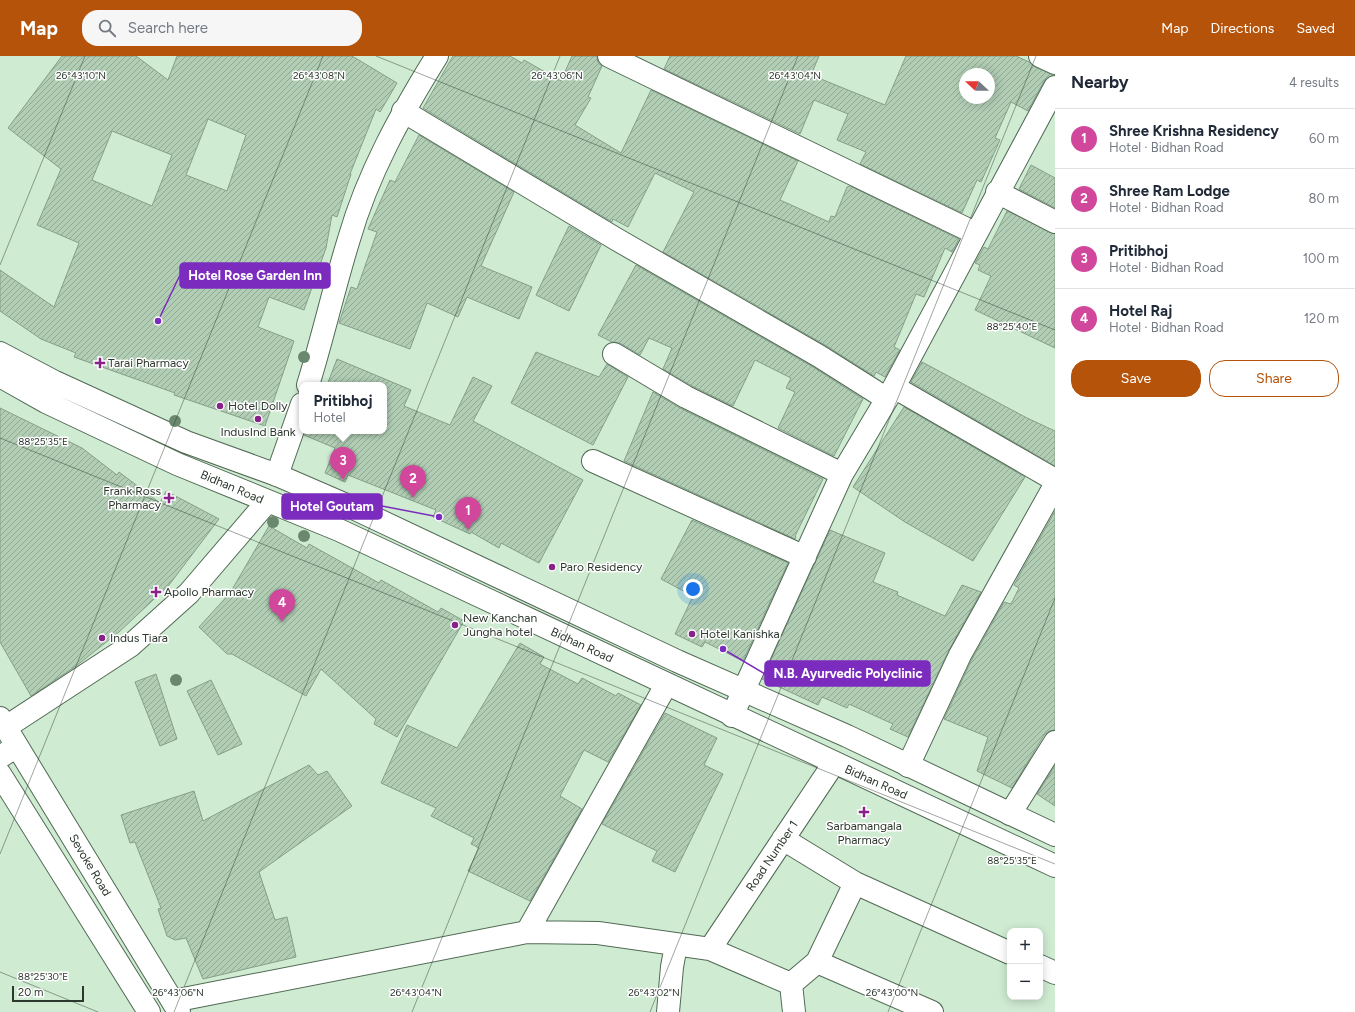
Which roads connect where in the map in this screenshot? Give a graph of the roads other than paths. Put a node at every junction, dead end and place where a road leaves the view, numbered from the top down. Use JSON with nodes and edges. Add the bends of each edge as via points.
{"nodes":[{"id":1,"x":437,"y":56,"type":"edge"},
{"id":2,"x":609,"y":56,"type":"edge"},
{"id":3,"x":1040,"y":56,"type":"edge"},
{"id":4,"x":1055,"y":63,"type":"edge"},
{"id":5,"x":1055,"y":87,"type":"edge"},
{"id":6,"x":403,"y":111,"type":"junction"},
{"id":7,"x":997,"y":192,"type":"junction"},
{"id":8,"x":1055,"y":222,"type":"edge"},
{"id":9,"x":976,"y":233,"type":"junction"},
{"id":10,"x":0,"y":352,"type":"edge"},
{"id":11,"x":614,"y":354,"type":"dead end"},
{"id":12,"x":0,"y":376,"type":"edge"},
{"id":13,"x":309,"y":382,"type":"edge"},
{"id":14,"x":890,"y":393,"type":"junction"},
{"id":15,"x":299,"y":413,"type":"edge"},
{"id":16,"x":593,"y":461,"type":"dead end"},
{"id":17,"x":842,"y":474,"type":"junction"},
{"id":18,"x":277,"y":475,"type":"junction"},
{"id":19,"x":1055,"y":480,"type":"edge"},
{"id":20,"x":1055,"y":485,"type":"edge"},
{"id":21,"x":267,"y":502,"type":"junction"},
{"id":22,"x":804,"y":557,"type":"junction"},
{"id":23,"x":666,"y":685,"type":"junction"},
{"id":24,"x":744,"y":690,"type":"junction"},
{"id":25,"x":732,"y":716,"type":"junction"},
{"id":26,"x":3,"y":723,"type":"edge"},
{"id":27,"x":847,"y":736,"type":"junction"},
{"id":28,"x":1055,"y":742,"type":"edge"},
{"id":29,"x":9,"y":752,"type":"edge"},
{"id":30,"x":834,"y":764,"type":"junction"},
{"id":31,"x":908,"y":766,"type":"junction"},
{"id":32,"x":0,"y":774,"type":"edge"},
{"id":33,"x":1010,"y":814,"type":"junction"},
{"id":34,"x":1055,"y":835,"type":"edge"},
{"id":35,"x":783,"y":839,"type":"junction"},
{"id":36,"x":1055,"y":866,"type":"edge"},
{"id":37,"x":854,"y":883,"type":"junction"},
{"id":38,"x":527,"y":932,"type":"junction"},
{"id":39,"x":676,"y":945,"type":"junction"},
{"id":40,"x":710,"y":949,"type":"junction"},
{"id":41,"x":1007,"y":952,"type":"edge"},
{"id":42,"x":817,"y":962,"type":"junction"},
{"id":43,"x":1043,"y":967,"type":"edge"},
{"id":44,"x":1055,"y":973,"type":"edge"},
{"id":45,"x":791,"y":984,"type":"junction"},
{"id":46,"x":176,"y":1007,"type":"edge"},
{"id":47,"x":149,"y":1012,"type":"edge"},
{"id":48,"x":668,"y":1012,"type":"edge"},
{"id":49,"x":794,"y":1012,"type":"edge"},
{"id":50,"x":932,"y":1012,"type":"edge"}],
"edges":[{"from":1,"to":6,"type":"street"},
{"from":2,"to":9,"type":"street"},
{"from":3,"to":4,"type":"street"},
{"from":5,"to":7,"type":"street"},
{"from":6,"to":13,"type":"street","via":[[371,178],[349,238]]},
{"from":6,"to":14,"type":"street","via":[[616,239],[819,356]]},
{"from":7,"to":8,"type":"street"},
{"from":7,"to":9,"type":"street"},
{"from":9,"to":14,"type":"street"},
{"from":10,"to":18,"type":"street","name":"Bidhan Road","via":[[55,382],[186,442]]},
{"from":11,"to":17,"type":"street","via":[[686,397]]},
{"from":12,"to":21,"type":"street","name":"Bidhan Road","via":[[46,402]]},
{"from":14,"to":17,"type":"street"},
{"from":14,"to":19,"type":"street"},
{"from":15,"to":18,"type":"street"},
{"from":16,"to":22,"type":"street"},
{"from":17,"to":22,"type":"street"},
{"from":18,"to":21,"type":"street"},
{"from":18,"to":24,"type":"street","name":"Bidhan Road"},
{"from":20,"to":31,"type":"street","via":[[960,655]]},
{"from":21,"to":23,"type":"street","name":"Bidhan Road","via":[[339,530]]},
{"from":21,"to":26,"type":"street","via":[[189,593],[130,646]]},
{"from":22,"to":24,"type":"street"},
{"from":23,"to":25,"type":"street","name":"Bidhan Road"},
{"from":23,"to":38,"type":"street"},
{"from":24,"to":25,"type":"street"},
{"from":24,"to":27,"type":"street","name":"Bidhan Road"},
{"from":25,"to":30,"type":"street","name":"Bidhan Road"},
{"from":26,"to":29,"type":"street","name":"Sevoke Road"},
{"from":27,"to":30,"type":"street","name":"Road Number 1"},
{"from":27,"to":31,"type":"street","name":"Bidhan Road"},
{"from":28,"to":33,"type":"street"},
{"from":29,"to":46,"type":"street","name":"Sevoke Road"},
{"from":30,"to":35,"type":"street","name":"Road Number 1"},
{"from":30,"to":36,"type":"street","name":"Bidhan Road"},
{"from":31,"to":33,"type":"street","name":"Bidhan Road"},
{"from":32,"to":47,"type":"street"},
{"from":33,"to":34,"type":"street","name":"Bidhan Road"},
{"from":35,"to":37,"type":"street"},
{"from":35,"to":40,"type":"street","name":"Road Number 1"},
{"from":37,"to":41,"type":"street"},
{"from":37,"to":42,"type":"street"},
{"from":38,"to":39,"type":"street","via":[[598,933]]},
{"from":38,"to":46,"type":"street"},
{"from":39,"to":40,"type":"street"},
{"from":39,"to":48,"type":"street"},
{"from":40,"to":45,"type":"street"},
{"from":42,"to":45,"type":"street"},
{"from":42,"to":50,"type":"street"},
{"from":43,"to":44,"type":"street"},
{"from":45,"to":49,"type":"street"}]}
